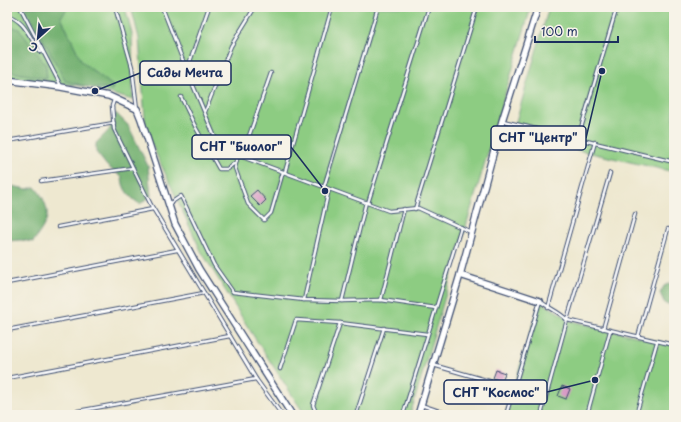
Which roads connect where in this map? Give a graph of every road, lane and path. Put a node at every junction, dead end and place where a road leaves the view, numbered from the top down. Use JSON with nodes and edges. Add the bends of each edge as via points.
{"nodes":[{"id":1,"x":20,"y":7,"type":"edge"},
{"id":2,"x":115,"y":7,"type":"edge"},
{"id":3,"x":162,"y":7,"type":"edge"},
{"id":4,"x":209,"y":7,"type":"edge"},
{"id":5,"x":255,"y":7,"type":"edge"},
{"id":6,"x":332,"y":7,"type":"edge"},
{"id":7,"x":378,"y":7,"type":"edge"},
{"id":8,"x":429,"y":7,"type":"edge"},
{"id":9,"x":477,"y":7,"type":"edge"},
{"id":10,"x":538,"y":7,"type":"edge"},
{"id":11,"x":617,"y":7,"type":"edge"},
{"id":12,"x":7,"y":15,"type":"edge"},
{"id":13,"x":44,"y":55,"type":"junction"},
{"id":14,"x":187,"y":71,"type":"junction"},
{"id":15,"x":271,"y":73,"type":"dead end"},
{"id":16,"x":7,"y":80,"type":"edge"},
{"id":17,"x":61,"y":86,"type":"junction"},
{"id":18,"x":181,"y":97,"type":"dead end"},
{"id":19,"x":114,"y":98,"type":"junction"},
{"id":20,"x":137,"y":109,"type":"junction"},
{"id":21,"x":205,"y":112,"type":"junction"},
{"id":22,"x":502,"y":121,"type":"junction"},
{"id":23,"x":114,"y":123,"type":"junction"},
{"id":24,"x":578,"y":138,"type":"junction"},
{"id":25,"x":7,"y":141,"type":"edge"},
{"id":26,"x":595,"y":142,"type":"junction"},
{"id":27,"x":238,"y":155,"type":"junction"},
{"id":28,"x":242,"y":156,"type":"junction"},
{"id":29,"x":236,"y":162,"type":"junction"},
{"id":30,"x":674,"y":162,"type":"edge"},
{"id":31,"x":133,"y":168,"type":"junction"},
{"id":32,"x":284,"y":172,"type":"junction"},
{"id":33,"x":610,"y":173,"type":"dead end"},
{"id":34,"x":41,"y":181,"type":"dead end"},
{"id":35,"x":324,"y":187,"type":"junction"},
{"id":36,"x":329,"y":189,"type":"junction"},
{"id":37,"x":367,"y":203,"type":"junction"},
{"id":38,"x":168,"y":204,"type":"junction"},
{"id":39,"x":153,"y":209,"type":"junction"},
{"id":40,"x":415,"y":209,"type":"junction"},
{"id":41,"x":404,"y":210,"type":"junction"},
{"id":42,"x":635,"y":214,"type":"dead end"},
{"id":43,"x":58,"y":227,"type":"dead end"},
{"id":44,"x":461,"y":227,"type":"junction"},
{"id":45,"x":668,"y":230,"type":"dead end"},
{"id":46,"x":472,"y":232,"type":"junction"},
{"id":47,"x":177,"y":250,"type":"junction"},
{"id":48,"x":460,"y":275,"type":"junction"},
{"id":49,"x":7,"y":283,"type":"edge"},
{"id":50,"x":204,"y":293,"type":"junction"},
{"id":51,"x":304,"y":300,"type":"junction"},
{"id":52,"x":381,"y":300,"type":"junction"},
{"id":53,"x":342,"y":301,"type":"junction"},
{"id":54,"x":540,"y":301,"type":"junction"},
{"id":55,"x":436,"y":308,"type":"junction"},
{"id":56,"x":548,"y":308,"type":"junction"},
{"id":57,"x":567,"y":320,"type":"junction"},
{"id":58,"x":340,"y":323,"type":"junction"},
{"id":59,"x":384,"y":328,"type":"junction"},
{"id":60,"x":603,"y":329,"type":"junction"},
{"id":61,"x":7,"y":330,"type":"edge"},
{"id":62,"x":610,"y":331,"type":"junction"},
{"id":63,"x":428,"y":334,"type":"junction"},
{"id":64,"x":230,"y":336,"type":"junction"},
{"id":65,"x":638,"y":337,"type":"junction"},
{"id":66,"x":657,"y":342,"type":"junction"},
{"id":67,"x":674,"y":345,"type":"edge"},
{"id":68,"x":432,"y":365,"type":"junction"},
{"id":69,"x":280,"y":369,"type":"dead end"},
{"id":70,"x":7,"y":378,"type":"edge"},
{"id":71,"x":256,"y":378,"type":"junction"},
{"id":72,"x":514,"y":388,"type":"junction"},
{"id":73,"x":421,"y":405,"type":"junction"},
{"id":74,"x":56,"y":415,"type":"edge"},
{"id":75,"x":282,"y":415,"type":"edge"},
{"id":76,"x":292,"y":415,"type":"edge"},
{"id":77,"x":317,"y":415,"type":"edge"},
{"id":78,"x":356,"y":415,"type":"edge"},
{"id":79,"x":403,"y":415,"type":"edge"},
{"id":80,"x":418,"y":415,"type":"edge"},
{"id":81,"x":451,"y":415,"type":"edge"},
{"id":82,"x":506,"y":415,"type":"edge"},
{"id":83,"x":541,"y":415,"type":"edge"},
{"id":84,"x":587,"y":415,"type":"edge"},
{"id":85,"x":636,"y":415,"type":"edge"}],
"edges":[{"from":1,"to":13,"type":"lane"},
{"from":2,"to":20,"type":"lane","via":[[132,67]]},
{"from":3,"to":14,"type":"lane"},
{"from":4,"to":14,"type":"lane"},
{"from":5,"to":21,"type":"lane","via":[[231,46]]},
{"from":6,"to":32,"type":"lane"},
{"from":7,"to":35,"type":"lane"},
{"from":8,"to":37,"type":"lane"},
{"from":9,"to":40,"type":"lane"},
{"from":10,"to":22,"type":"street"},
{"from":11,"to":24,"type":"lane"},
{"from":12,"to":13,"type":"lane","via":[[20,22]]},
{"from":13,"to":17,"type":"lane"},
{"from":14,"to":21,"type":"lane"},
{"from":15,"to":28,"type":"lane"},
{"from":16,"to":17,"type":"street"},
{"from":17,"to":19,"type":"street"},
{"from":18,"to":29,"type":"lane","via":[[219,169],[227,170]]},
{"from":19,"to":20,"type":"street"},
{"from":19,"to":23,"type":"lane"},
{"from":20,"to":38,"type":"street"},
{"from":21,"to":27,"type":"lane","via":[[217,142],[229,152]]},
{"from":22,"to":24,"type":"lane"},
{"from":22,"to":46,"type":"street"},
{"from":23,"to":25,"type":"lane"},
{"from":23,"to":31,"type":"lane","via":[[114,129]]},
{"from":24,"to":26,"type":"lane"},
{"from":26,"to":30,"type":"lane"},
{"from":26,"to":56,"type":"lane"},
{"from":27,"to":28,"type":"lane"},
{"from":27,"to":29,"type":"lane"},
{"from":28,"to":32,"type":"lane"},
{"from":29,"to":32,"type":"lane","via":[[235,168],[248,204],[264,220],[272,213]]},
{"from":31,"to":34,"type":"lane"},
{"from":31,"to":39,"type":"lane"},
{"from":32,"to":35,"type":"lane"},
{"from":33,"to":57,"type":"lane"},
{"from":35,"to":36,"type":"lane"},
{"from":36,"to":37,"type":"lane"},
{"from":36,"to":51,"type":"lane"},
{"from":37,"to":41,"type":"lane","via":[[389,211]]},
{"from":37,"to":53,"type":"lane"},
{"from":38,"to":51,"type":"lane","via":[[181,196],[214,265],[233,292]]},
{"from":38,"to":76,"type":"street","via":[[175,224],[199,269]]},
{"from":39,"to":43,"type":"lane"},
{"from":39,"to":47,"type":"lane"},
{"from":40,"to":41,"type":"lane"},
{"from":40,"to":44,"type":"lane","via":[[418,208]]},
{"from":41,"to":52,"type":"lane"},
{"from":42,"to":60,"type":"lane"},
{"from":44,"to":46,"type":"lane"},
{"from":44,"to":55,"type":"lane"},
{"from":45,"to":65,"type":"lane"},
{"from":46,"to":48,"type":"street"},
{"from":47,"to":49,"type":"lane"},
{"from":47,"to":50,"type":"lane"},
{"from":48,"to":54,"type":"street"},
{"from":48,"to":68,"type":"street"},
{"from":50,"to":61,"type":"lane"},
{"from":50,"to":64,"type":"lane"},
{"from":51,"to":53,"type":"lane"},
{"from":52,"to":53,"type":"lane"},
{"from":52,"to":55,"type":"lane"},
{"from":54,"to":56,"type":"lane"},
{"from":54,"to":72,"type":"lane"},
{"from":55,"to":63,"type":"lane"},
{"from":56,"to":57,"type":"lane"},
{"from":57,"to":60,"type":"lane"},
{"from":57,"to":83,"type":"lane"},
{"from":58,"to":59,"type":"lane"},
{"from":58,"to":69,"type":"lane","via":[[296,320]]},
{"from":58,"to":77,"type":"lane","via":[[313,405]]},
{"from":59,"to":63,"type":"lane"},
{"from":59,"to":78,"type":"lane"},
{"from":60,"to":62,"type":"lane"},
{"from":62,"to":65,"type":"lane"},
{"from":62,"to":84,"type":"lane"},
{"from":63,"to":79,"type":"lane"},
{"from":64,"to":70,"type":"lane"},
{"from":64,"to":71,"type":"lane"},
{"from":65,"to":66,"type":"lane"},
{"from":66,"to":67,"type":"lane"},
{"from":66,"to":85,"type":"lane"},
{"from":68,"to":72,"type":"lane"},
{"from":68,"to":73,"type":"street"},
{"from":71,"to":74,"type":"lane"},
{"from":71,"to":75,"type":"lane"},
{"from":72,"to":82,"type":"lane"},
{"from":73,"to":80,"type":"street"},
{"from":73,"to":81,"type":"lane"}]}
